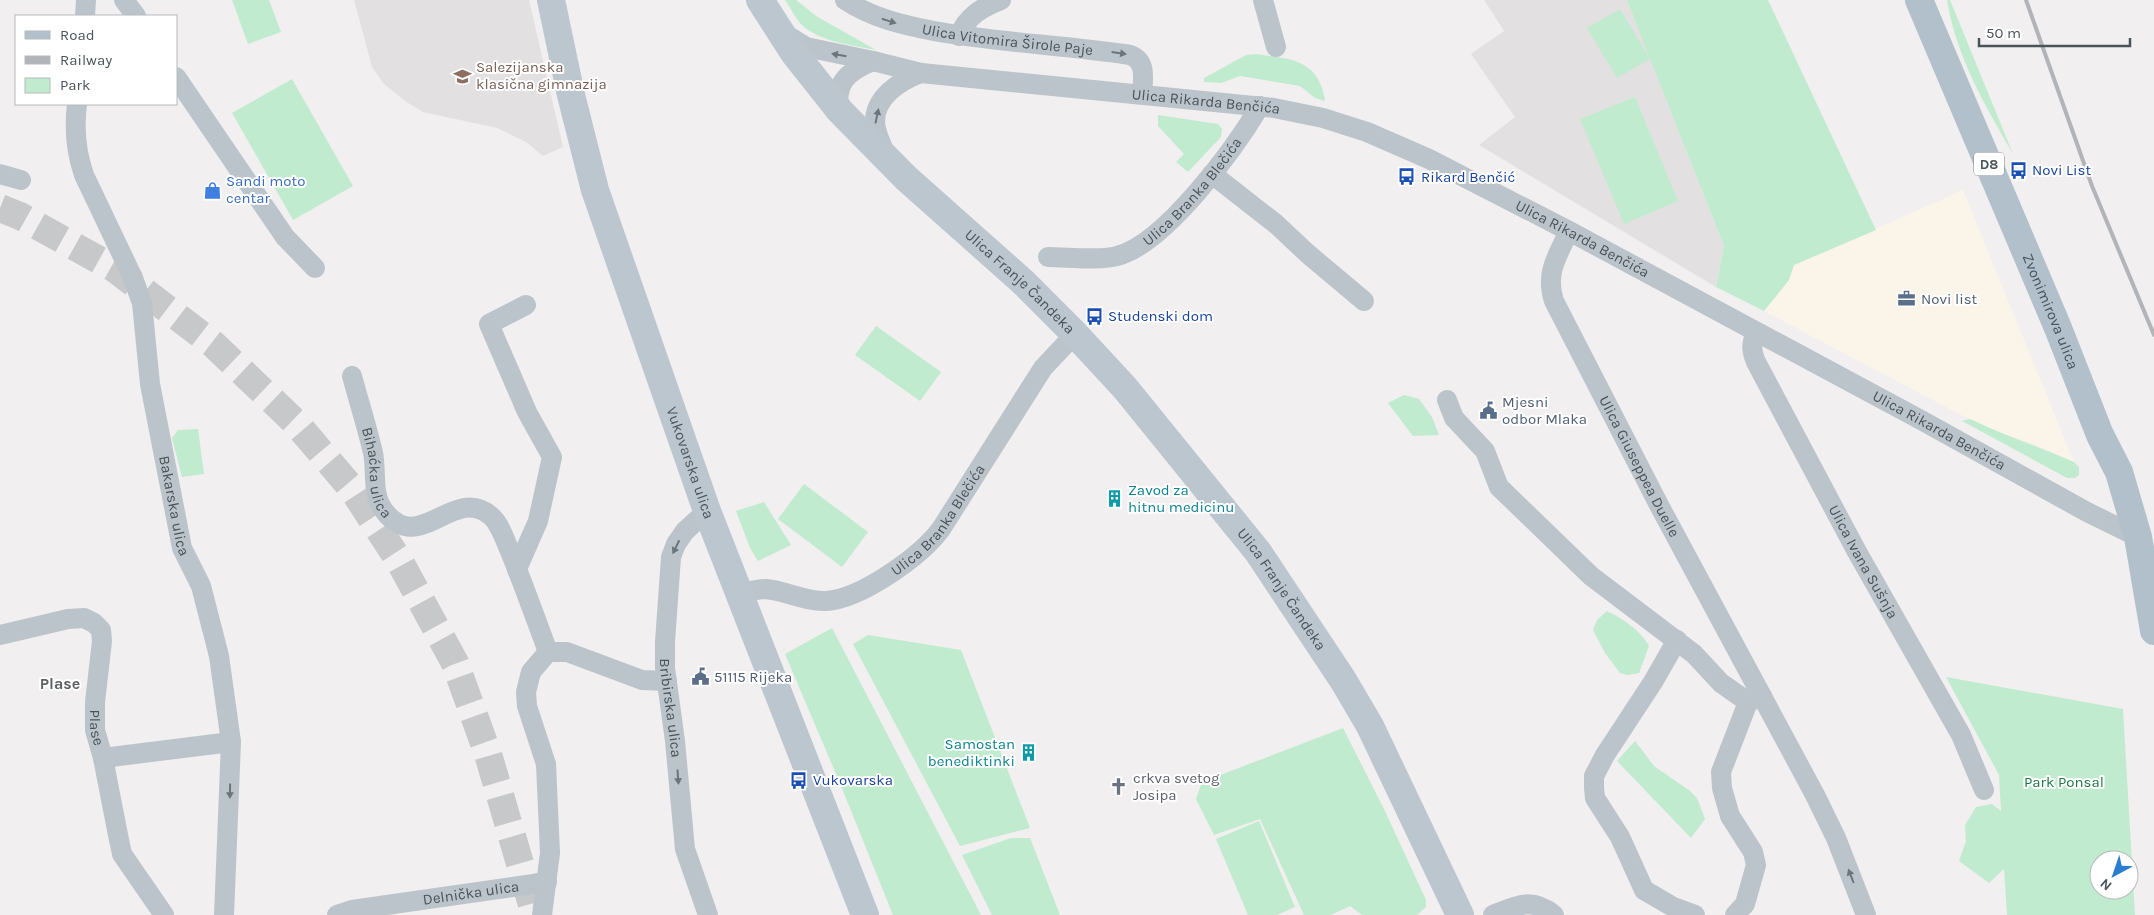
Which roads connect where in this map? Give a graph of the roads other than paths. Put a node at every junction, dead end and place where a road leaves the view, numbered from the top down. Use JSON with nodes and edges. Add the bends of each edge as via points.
{"nodes":[{"id":1,"x":86,"y":0,"type":"edge"},
{"id":2,"x":124,"y":0,"type":"edge"},
{"id":3,"x":551,"y":0,"type":"edge"},
{"id":4,"x":760,"y":0,"type":"edge"},
{"id":5,"x":845,"y":0,"type":"edge"},
{"id":6,"x":1001,"y":0,"type":"edge"},
{"id":7,"x":1263,"y":0,"type":"edge"},
{"id":8,"x":1919,"y":0,"type":"edge"},
{"id":9,"x":85,"y":15,"type":"edge"},
{"id":10,"x":135,"y":15,"type":"edge"},
{"id":11,"x":777,"y":29,"type":"junction"},
{"id":12,"x":959,"y":36,"type":"junction"},
{"id":13,"x":1276,"y":47,"type":"dead end"},
{"id":14,"x":872,"y":61,"type":"junction"},
{"id":15,"x":921,"y":73,"type":"junction"},
{"id":16,"x":178,"y":80,"type":"edge"},
{"id":17,"x":1142,"y":94,"type":"junction"},
{"id":18,"x":77,"y":105,"type":"edge"},
{"id":19,"x":1260,"y":106,"type":"junction"},
{"id":20,"x":840,"y":111,"type":"junction"},
{"id":21,"x":889,"y":162,"type":"junction"},
{"id":22,"x":0,"y":174,"type":"edge"},
{"id":23,"x":1212,"y":174,"type":"junction"},
{"id":24,"x":20,"y":180,"type":"dead end"},
{"id":25,"x":1569,"y":231,"type":"junction"},
{"id":26,"x":1048,"y":257,"type":"dead end"},
{"id":27,"x":315,"y":268,"type":"dead end"},
{"id":28,"x":1364,"y":301,"type":"dead end"},
{"id":29,"x":526,"y":305,"type":"dead end"},
{"id":30,"x":1756,"y":332,"type":"junction"},
{"id":31,"x":1075,"y":334,"type":"junction"},
{"id":32,"x":352,"y":376,"type":"dead end"},
{"id":33,"x":1446,"y":400,"type":"dead end"},
{"id":34,"x":707,"y":511,"type":"junction"},
{"id":35,"x":2149,"y":544,"type":"edge"},
{"id":36,"x":517,"y":569,"type":"junction"},
{"id":37,"x":740,"y":593,"type":"junction"},
{"id":38,"x":2154,"y":631,"type":"edge"},
{"id":39,"x":0,"y":635,"type":"edge"},
{"id":40,"x":1677,"y":640,"type":"junction"},
{"id":41,"x":548,"y":652,"type":"junction"},
{"id":42,"x":667,"y":681,"type":"junction"},
{"id":43,"x":1755,"y":699,"type":"junction"},
{"id":44,"x":231,"y":742,"type":"junction"},
{"id":45,"x":103,"y":758,"type":"junction"},
{"id":46,"x":1984,"y":790,"type":"dead end"},
{"id":47,"x":547,"y":882,"type":"junction"},
{"id":48,"x":164,"y":915,"type":"edge"},
{"id":49,"x":224,"y":915,"type":"edge"},
{"id":50,"x":336,"y":915,"type":"edge"},
{"id":51,"x":542,"y":915,"type":"edge"},
{"id":52,"x":708,"y":915,"type":"edge"},
{"id":53,"x":865,"y":915,"type":"edge"},
{"id":54,"x":1460,"y":915,"type":"edge"},
{"id":55,"x":1493,"y":915,"type":"edge"},
{"id":56,"x":1554,"y":915,"type":"edge"},
{"id":57,"x":1695,"y":915,"type":"edge"},
{"id":58,"x":1735,"y":915,"type":"edge"},
{"id":59,"x":1866,"y":915,"type":"edge"}],
"edges":[{"from":1,"to":9,"type":"street"},
{"from":2,"to":10,"type":"street"},
{"from":3,"to":34,"type":"street","name":"Vukovarska ulica","via":[[591,177]]},
{"from":4,"to":11,"type":"street","name":"Ulica Franje Čandeka"},
{"from":5,"to":12,"type":"street","name":"Ulica Vitomira Širole Paje","one_way":true,"via":[[861,10],[903,25]]},
{"from":6,"to":12,"type":"street","via":[[970,17]]},
{"from":7,"to":13,"type":"street"},
{"from":8,"to":35,"type":"main road","name":"Zvonimirova ulica","number":"D8","via":[[2100,435]]},
{"from":14,"to":11,"type":"street","name":"Ulica Rikarda Benčića","one_way":true,"via":[[806,47]]},
{"from":11,"to":20,"type":"street","name":"Ulica Franje Čandeka"},
{"from":12,"to":17,"type":"street","name":"Ulica Vitomira Širole Paje","one_way":true,"via":[[1130,55],[1138,59],[1143,68]]},
{"from":14,"to":15,"type":"street","name":"Ulica Rikarda Benčića"},
{"from":14,"to":20,"type":"street","via":[[849,74],[840,86],[837,98]]},
{"from":15,"to":17,"type":"street","name":"Ulica Rikarda Benčića"},
{"from":21,"to":15,"type":"street","name":"Ulica Franje Čandeka","one_way":true,"via":[[876,129],[878,110],[894,88]]},
{"from":16,"to":27,"type":"street","via":[[285,237]]},
{"from":17,"to":19,"type":"street","name":"Ulica Rikarda Benčića"},
{"from":18,"to":44,"type":"street","name":"Bakarska ulica","via":[[76,136],[81,167],[142,303],[150,384],[182,548],[201,586],[219,656]]},
{"from":19,"to":23,"type":"street","name":"Ulica Branka Blečića","via":[[1240,139]]},
{"from":19,"to":25,"type":"street","name":"Ulica Rikarda Benčića","via":[[1323,118],[1397,145]]},
{"from":20,"to":21,"type":"street","name":"Ulica Franje Čandeka"},
{"from":21,"to":31,"type":"street","name":"Ulica Franje Čandeka","via":[[1023,282]]},
{"from":22,"to":24,"type":"street"},
{"from":23,"to":26,"type":"street","name":"Ulica Branka Blečića","via":[[1172,219],[1128,252],[1115,257]]},
{"from":23,"to":28,"type":"street","via":[[1276,224]]},
{"from":25,"to":30,"type":"street","name":"Ulica Rikarda Benčića"},
{"from":25,"to":43,"type":"street","name":"Ulica Giuseppea Duelle","via":[[1551,271],[1550,290],[1554,302]]},
{"from":29,"to":36,"type":"street","via":[[488,324],[527,412],[552,457],[538,521]]},
{"from":30,"to":35,"type":"street","name":"Ulica Rikarda Benčića"},
{"from":30,"to":46,"type":"street","name":"Ulica Ivana Sušnja","via":[[1751,343],[1756,362],[1874,583],[1961,735]]},
{"from":31,"to":37,"type":"street","name":"Ulica Branka Blečića","via":[[1043,368],[941,529],[904,565],[870,585],[828,601],[766,589]]},
{"from":31,"to":54,"type":"street","name":"Ulica Franje Čandeka","via":[[1125,388],[1280,583],[1370,726]]},
{"from":32,"to":36,"type":"street","name":"Bihaćka ulica","via":[[374,456],[376,488],[383,511],[400,526],[416,528],[461,509],[472,507],[481,510],[498,523]]},
{"from":33,"to":40,"type":"street","name":"Ulica Giuseppea Duelle","via":[[1454,418],[1485,452],[1499,487],[1591,576]]},
{"from":34,"to":37,"type":"street","name":"Vukovarska ulica"},
{"from":34,"to":42,"type":"street","name":"Bribirska ulica","one_way":true,"via":[[685,531],[671,557],[665,642]]},
{"from":35,"to":38,"type":"main road","name":"Zvonimirova ulica","number":"D8"},
{"from":36,"to":41,"type":"street","name":"Bihaćka ulica"},
{"from":37,"to":53,"type":"street","name":"Vukovarska ulica"},
{"from":39,"to":45,"type":"street","name":"Plase","via":[[84,618],[101,630],[95,730]]},
{"from":40,"to":43,"type":"street","name":"Ulica Giuseppea Duelle","via":[[1721,683]]},
{"from":40,"to":57,"type":"street","via":[[1605,755],[1594,776],[1594,788],[1595,798],[1620,837],[1644,890],[1673,907]]},
{"from":41,"to":42,"type":"street","via":[[567,652],[642,680]]},
{"from":41,"to":47,"type":"street","via":[[531,672],[526,692],[527,706],[546,764],[550,853]]},
{"from":42,"to":52,"type":"street","name":"Bribirska ulica","one_way":true,"via":[[685,849]]},
{"from":43,"to":58,"type":"street","via":[[1721,772],[1730,816],[1754,852],[1756,865],[1745,904]]},
{"from":59,"to":43,"type":"street","name":"Ulica Giuseppea Duelle","one_way":true,"via":[[1836,838]]},
{"from":44,"to":45,"type":"street"},
{"from":44,"to":49,"type":"street","name":"Bakarska ulica","one_way":true},
{"from":45,"to":48,"type":"street","name":"Plase","via":[[122,854]]},
{"from":47,"to":50,"type":"street","name":"Delnička ulica"},
{"from":47,"to":51,"type":"street"},
{"from":55,"to":56,"type":"street","via":[[1526,903],[1542,905]]}]}
